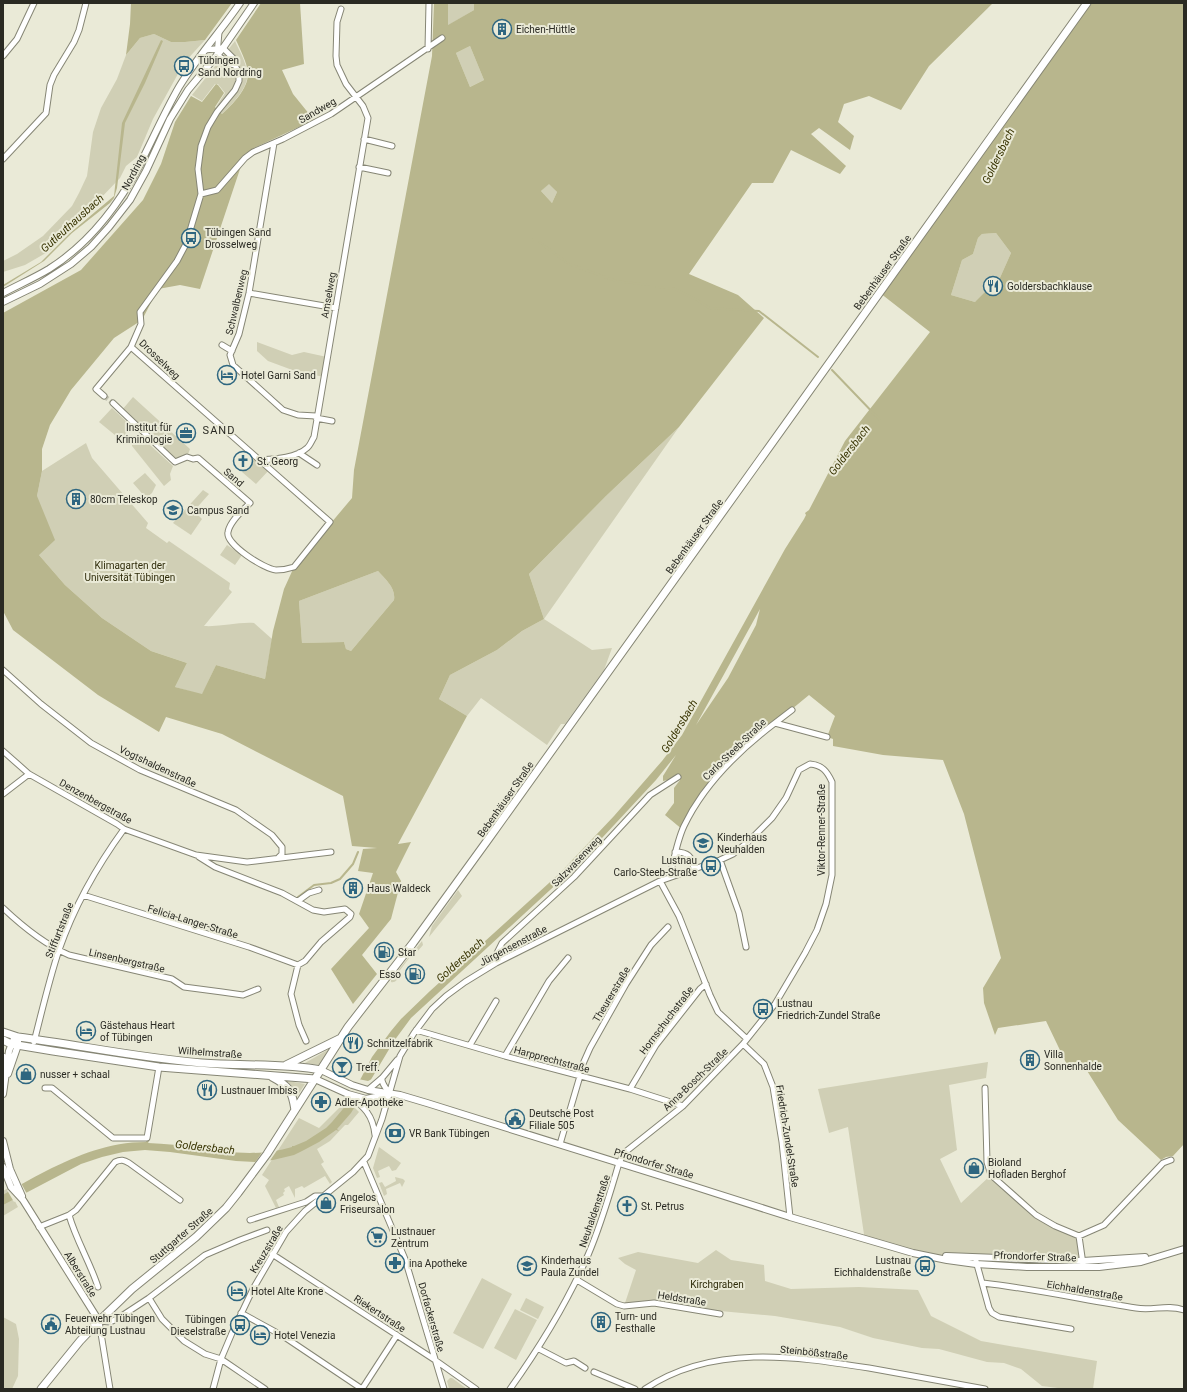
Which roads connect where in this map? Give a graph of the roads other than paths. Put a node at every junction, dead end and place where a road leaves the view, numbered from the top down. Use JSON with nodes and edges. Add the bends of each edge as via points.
{"nodes":[{"id":1,"x":34,"y":3,"type":"edge"},
{"id":2,"x":86,"y":3,"type":"edge"},
{"id":3,"x":240,"y":3,"type":"edge"},
{"id":4,"x":254,"y":3,"type":"edge"},
{"id":5,"x":429,"y":3,"type":"edge"},
{"id":6,"x":1087,"y":3,"type":"edge"},
{"id":7,"x":341,"y":9,"type":"dead end"},
{"id":8,"x":219,"y":32,"type":"junction"},
{"id":9,"x":442,"y":38,"type":"dead end"},
{"id":10,"x":428,"y":49,"type":"junction"},
{"id":11,"x":205,"y":50,"type":"junction"},
{"id":12,"x":219,"y":50,"type":"junction"},
{"id":13,"x":3,"y":56,"type":"edge"},
{"id":14,"x":235,"y":65,"type":"junction"},
{"id":15,"x":356,"y":97,"type":"junction"},
{"id":16,"x":364,"y":139,"type":"junction"},
{"id":17,"x":274,"y":143,"type":"junction"},
{"id":18,"x":392,"y":146,"type":"dead end"},
{"id":19,"x":3,"y":159,"type":"edge"},
{"id":20,"x":359,"y":167,"type":"junction"},
{"id":21,"x":388,"y":173,"type":"dead end"},
{"id":22,"x":201,"y":194,"type":"junction"},
{"id":23,"x":3,"y":293,"type":"edge"},
{"id":24,"x":249,"y":293,"type":"junction"},
{"id":25,"x":3,"y":302,"type":"edge"},
{"id":26,"x":336,"y":308,"type":"junction"},
{"id":27,"x":222,"y":346,"type":"dead end"},
{"id":28,"x":131,"y":347,"type":"junction"},
{"id":29,"x":232,"y":351,"type":"junction"},
{"id":30,"x":104,"y":396,"type":"tunnel mouth"},
{"id":31,"x":113,"y":403,"type":"tunnel mouth"},
{"id":32,"x":316,"y":417,"type":"junction"},
{"id":33,"x":332,"y":421,"type":"dead end"},
{"id":34,"x":299,"y":453,"type":"junction"},
{"id":35,"x":260,"y":460,"type":"junction"},
{"id":36,"x":316,"y":465,"type":"dead end"},
{"id":37,"x":294,"y":567,"type":"joint"},
{"id":38,"x":3,"y":670,"type":"edge"},
{"id":39,"x":792,"y":710,"type":"dead end"},
{"id":40,"x":775,"y":723,"type":"junction"},
{"id":41,"x":827,"y":737,"type":"dead end"},
{"id":42,"x":3,"y":751,"type":"edge"},
{"id":43,"x":29,"y":774,"type":"junction"},
{"id":44,"x":678,"y":778,"type":"dead end"},
{"id":45,"x":3,"y":794,"type":"edge"},
{"id":46,"x":124,"y":829,"type":"junction"},
{"id":47,"x":331,"y":852,"type":"dead end"},
{"id":48,"x":675,"y":852,"type":"junction"},
{"id":49,"x":196,"y":855,"type":"junction"},
{"id":50,"x":278,"y":858,"type":"junction"},
{"id":51,"x":720,"y":860,"type":"junction"},
{"id":52,"x":694,"y":869,"type":"junction"},
{"id":53,"x":670,"y":876,"type":"junction"},
{"id":54,"x":660,"y":880,"type":"junction"},
{"id":55,"x":319,"y":890,"type":"dead end"},
{"id":56,"x":83,"y":896,"type":"junction"},
{"id":57,"x":298,"y":901,"type":"junction"},
{"id":58,"x":3,"y":908,"type":"edge"},
{"id":59,"x":668,"y":927,"type":"dead end"},
{"id":60,"x":746,"y":947,"type":"dead end"},
{"id":61,"x":59,"y":951,"type":"junction"},
{"id":62,"x":568,"y":958,"type":"dead end"},
{"id":63,"x":496,"y":963,"type":"junction"},
{"id":64,"x":298,"y":965,"type":"junction"},
{"id":65,"x":706,"y":985,"type":"junction"},
{"id":66,"x":258,"y":989,"type":"dead end"},
{"id":67,"x":496,"y":1001,"type":"dead end"},
{"id":68,"x":416,"y":1030,"type":"junction"},
{"id":69,"x":3,"y":1032,"type":"edge"},
{"id":70,"x":16,"y":1037,"type":"junction"},
{"id":71,"x":341,"y":1038,"type":"junction"},
{"id":72,"x":35,"y":1039,"type":"junction"},
{"id":73,"x":3,"y":1040,"type":"edge"},
{"id":74,"x":747,"y":1040,"type":"junction"},
{"id":75,"x":306,"y":1041,"type":"dead end"},
{"id":76,"x":15,"y":1044,"type":"junction"},
{"id":77,"x":743,"y":1044,"type":"junction"},
{"id":78,"x":470,"y":1045,"type":"junction"},
{"id":79,"x":32,"y":1048,"type":"junction"},
{"id":80,"x":400,"y":1056,"type":"junction"},
{"id":81,"x":505,"y":1056,"type":"junction"},
{"id":82,"x":3,"y":1057,"type":"edge"},
{"id":83,"x":285,"y":1065,"type":"junction"},
{"id":84,"x":158,"y":1067,"type":"junction"},
{"id":85,"x":321,"y":1070,"type":"junction"},
{"id":86,"x":6,"y":1072,"type":"junction"},
{"id":87,"x":270,"y":1076,"type":"junction"},
{"id":88,"x":579,"y":1076,"type":"junction"},
{"id":89,"x":382,"y":1078,"type":"junction"},
{"id":90,"x":315,"y":1079,"type":"junction"},
{"id":91,"x":5,"y":1082,"type":"junction"},
{"id":92,"x":45,"y":1088,"type":"dead end"},
{"id":93,"x":985,"y":1088,"type":"dead end"},
{"id":94,"x":630,"y":1089,"type":"junction"},
{"id":95,"x":368,"y":1090,"type":"junction"},
{"id":96,"x":3,"y":1094,"type":"edge"},
{"id":97,"x":348,"y":1094,"type":"junction"},
{"id":98,"x":389,"y":1094,"type":"junction"},
{"id":99,"x":682,"y":1106,"type":"junction"},
{"id":100,"x":295,"y":1110,"type":"junction"},
{"id":101,"x":375,"y":1138,"type":"junction"},
{"id":102,"x":3,"y":1141,"type":"edge"},
{"id":103,"x":560,"y":1144,"type":"junction"},
{"id":104,"x":1171,"y":1160,"type":"dead end"},
{"id":105,"x":364,"y":1162,"type":"junction"},
{"id":106,"x":619,"y":1163,"type":"junction"},
{"id":107,"x":3,"y":1167,"type":"edge"},
{"id":108,"x":15,"y":1187,"type":"junction"},
{"id":109,"x":324,"y":1196,"type":"junction"},
{"id":110,"x":180,"y":1200,"type":"dead end"},
{"id":111,"x":69,"y":1215,"type":"junction"},
{"id":112,"x":790,"y":1217,"type":"junction"},
{"id":113,"x":250,"y":1220,"type":"dead end"},
{"id":114,"x":39,"y":1227,"type":"junction"},
{"id":115,"x":267,"y":1230,"type":"dead end"},
{"id":116,"x":1079,"y":1236,"type":"junction"},
{"id":117,"x":1184,"y":1248,"type":"edge"},
{"id":118,"x":272,"y":1254,"type":"junction"},
{"id":119,"x":976,"y":1261,"type":"junction"},
{"id":120,"x":1083,"y":1264,"type":"junction"},
{"id":121,"x":577,"y":1280,"type":"junction"},
{"id":122,"x":983,"y":1283,"type":"junction"},
{"id":123,"x":98,"y":1288,"type":"dead end"},
{"id":124,"x":149,"y":1298,"type":"junction"},
{"id":125,"x":1184,"y":1310,"type":"edge"},
{"id":126,"x":241,"y":1313,"type":"junction"},
{"id":127,"x":720,"y":1314,"type":"dead end"},
{"id":128,"x":99,"y":1321,"type":"junction"},
{"id":129,"x":1071,"y":1329,"type":"dead end"},
{"id":130,"x":397,"y":1335,"type":"junction"},
{"id":131,"x":539,"y":1349,"type":"junction"},
{"id":132,"x":221,"y":1359,"type":"junction"},
{"id":133,"x":435,"y":1360,"type":"junction"},
{"id":134,"x":585,"y":1368,"type":"dead end"},
{"id":135,"x":594,"y":1372,"type":"dead end"},
{"id":136,"x":41,"y":1389,"type":"edge"},
{"id":137,"x":110,"y":1389,"type":"edge"},
{"id":138,"x":213,"y":1389,"type":"edge"},
{"id":139,"x":265,"y":1389,"type":"edge"},
{"id":140,"x":362,"y":1389,"type":"edge"},
{"id":141,"x":444,"y":1389,"type":"edge"},
{"id":142,"x":476,"y":1389,"type":"edge"},
{"id":143,"x":510,"y":1389,"type":"edge"},
{"id":144,"x":634,"y":1389,"type":"edge"},
{"id":145,"x":645,"y":1389,"type":"edge"},
{"id":146,"x":985,"y":1389,"type":"edge"}],
"edges":[{"from":1,"to":13,"type":"street","via":[[17,39]]},
{"from":2,"to":19,"type":"street","via":[[74,42],[50,84],[46,114]]},
{"from":3,"to":8,"type":"street","name":"Nordring"},
{"from":4,"to":12,"type":"street","name":"Nordring"},
{"from":5,"to":10,"type":"street"},
{"from":6,"to":71,"type":"main road","name":"Bebenhäuser Straße","via":[[459,881]]},
{"from":7,"to":15,"type":"street","name":"Amselweg","via":[[337,22],[337,65]]},
{"from":8,"to":11,"type":"street","name":"Nordring"},
{"from":8,"to":12,"type":"street","name":"Nordring"},
{"from":9,"to":10,"type":"street","name":"Sandweg"},
{"from":10,"to":15,"type":"street","name":"Sandweg"},
{"from":11,"to":12,"type":"street"},
{"from":11,"to":23,"type":"street","name":"Nordring","via":[[180,85],[138,168],[103,222],[86,240],[50,268]]},
{"from":12,"to":14,"type":"street","via":[[230,64]]},
{"from":12,"to":14,"type":"street","name":"Drosselweg","via":[[232,56]]},
{"from":12,"to":25,"type":"street","name":"Nordring","via":[[188,90],[170,119],[130,200],[109,227],[91,247],[60,272]]},
{"from":14,"to":22,"type":"street","name":"Drosselweg","via":[[239,81],[208,127],[201,146],[198,169]]},
{"from":15,"to":16,"type":"street","name":"Amselweg","via":[[368,118]]},
{"from":15,"to":17,"type":"street","name":"Sandweg","via":[[331,114]]},
{"from":16,"to":18,"type":"street"},
{"from":16,"to":20,"type":"street","name":"Amselweg"},
{"from":17,"to":22,"type":"street","name":"Sandweg","via":[[245,158],[217,190]]},
{"from":17,"to":24,"type":"street","name":"Schwalbenweg"},
{"from":20,"to":21,"type":"street"},
{"from":20,"to":26,"type":"street","name":"Amselweg"},
{"from":22,"to":28,"type":"street","name":"Drosselweg","via":[[186,244],[177,261],[140,312],[141,324]]},
{"from":24,"to":26,"type":"street"},
{"from":24,"to":29,"type":"street","name":"Schwalbenweg"},
{"from":26,"to":32,"type":"street","name":"Amselweg"},
{"from":27,"to":29,"type":"street"},
{"from":28,"to":30,"type":"street","via":[[96,389]]},
{"from":28,"to":35,"type":"street","name":"Drosselweg"},
{"from":29,"to":32,"type":"street","name":"Schwalbenweg","via":[[230,356],[233,365],[283,410]]},
{"from":31,"to":37,"type":"street","name":"Sand","via":[[175,462],[187,457],[198,458],[250,503],[230,525],[227,536],[232,542],[264,567],[275,570]]},
{"from":32,"to":33,"type":"street","name":"Schwalbenweg"},
{"from":32,"to":34,"type":"street","name":"Amselweg","via":[[314,437],[307,449]]},
{"from":34,"to":35,"type":"street","name":"Amselweg","via":[[280,459]]},
{"from":34,"to":36,"type":"street"},
{"from":35,"to":37,"type":"street","name":"Drosselweg","via":[[330,522]]},
{"from":38,"to":50,"type":"street","name":"Vogtshaldenstraße","via":[[91,743],[140,770],[236,810],[258,825],[272,835],[282,847],[282,854]]},
{"from":39,"to":40,"type":"street","name":"Carlo-Steeb-Straße"},
{"from":40,"to":41,"type":"street","name":"Carlo-Steeb-Straße"},
{"from":40,"to":48,"type":"street","name":"Carlo-Steeb-Straße","via":[[711,782],[684,827]]},
{"from":42,"to":43,"type":"street","name":"Denzenbergstraße"},
{"from":43,"to":45,"type":"street"},
{"from":43,"to":46,"type":"street","name":"Denzenbergstraße"},
{"from":44,"to":63,"type":"street","name":"Salzwasenweg","via":[[650,795],[574,877],[502,943],[496,955]]},
{"from":46,"to":49,"type":"street","name":"Denzenbergstraße"},
{"from":46,"to":56,"type":"street","name":"Stiffurtstraße","via":[[100,864]]},
{"from":47,"to":50,"type":"street","name":"Denzenbergstraße"},
{"from":48,"to":52,"type":"street","via":[[684,852],[690,856]]},
{"from":48,"to":53,"type":"street","name":"Carlo-Steeb-Straße"},
{"from":49,"to":50,"type":"street","name":"Denzenbergstraße","via":[[247,862]]},
{"from":49,"to":57,"type":"street","via":[[215,866]]},
{"from":51,"to":52,"type":"street","name":"Jürgensenstraße"},
{"from":51,"to":60,"type":"street","via":[[739,913]]},
{"from":51,"to":74,"type":"street","name":"Viktor-Renner-Straße","via":[[733,854],[766,825],[786,798],[799,770],[810,764],[822,767],[828,774],[832,782],[832,875],[826,904],[817,930],[798,966],[775,1004]]},
{"from":52,"to":53,"type":"street","name":"Jürgensenstraße"},
{"from":53,"to":54,"type":"street","name":"Jürgensenstraße"},
{"from":54,"to":63,"type":"street","name":"Jürgensenstraße"},
{"from":54,"to":65,"type":"street","via":[[680,916]]},
{"from":55,"to":57,"type":"street"},
{"from":56,"to":61,"type":"street","name":"Stiffurtstraße"},
{"from":56,"to":64,"type":"street","name":"Felicia-Langer-Straße"},
{"from":57,"to":64,"type":"street","via":[[313,910],[324,912],[345,909],[351,914]]},
{"from":58,"to":61,"type":"street","name":"Linsenbergstraße"},
{"from":59,"to":88,"type":"street","name":"Theurerstraße","via":[[651,945],[626,984],[590,1048]]},
{"from":61,"to":66,"type":"street","name":"Linsenbergstraße","via":[[172,979],[184,987],[243,995]]},
{"from":61,"to":72,"type":"street","name":"Stiffurtstraße"},
{"from":62,"to":81,"type":"street","via":[[549,981]]},
{"from":63,"to":68,"type":"street","name":"Jürgensenstraße","via":[[446,996]]},
{"from":64,"to":75,"type":"street","via":[[292,994],[299,1025]]},
{"from":65,"to":74,"type":"street","via":[[718,1012]]},
{"from":65,"to":94,"type":"street","name":"Hornschuchstraße","via":[[700,989],[656,1045]]},
{"from":67,"to":78,"type":"street"},
{"from":68,"to":78,"type":"street","name":"Harpprechtstraße"},
{"from":68,"to":80,"type":"street","name":"Jürgensenstraße"},
{"from":69,"to":70,"type":"main road","name":"Wilhelmstraße"},
{"from":70,"to":72,"type":"main road","name":"Wilhelmstraße"},
{"from":70,"to":76,"type":"street"},
{"from":71,"to":83,"type":"main road"},
{"from":71,"to":85,"type":"main road","name":"Bebenhäuser Straße"},
{"from":72,"to":79,"type":"street","name":"Stiffurtstraße"},
{"from":72,"to":83,"type":"main road","name":"Wilhelmstraße","via":[[188,1062]]},
{"from":73,"to":76,"type":"main road","name":"Wilhelmstraße"},
{"from":74,"to":77,"type":"street","name":"Anna-Bosch-Straße"},
{"from":76,"to":79,"type":"main road","name":"Wilhelmstraße"},
{"from":76,"to":86,"type":"street"},
{"from":76,"to":91,"type":"street"},
{"from":77,"to":99,"type":"street","name":"Anna-Bosch-Straße"},
{"from":77,"to":112,"type":"street","name":"Friedrich-Zundel-Straße","via":[[764,1064],[773,1087]]},
{"from":78,"to":81,"type":"street","name":"Harpprechtstraße"},
{"from":79,"to":84,"type":"main road","name":"Wilhelmstraße"},
{"from":80,"to":89,"type":"street","name":"Jürgensenstraße"},
{"from":80,"to":98,"type":"street","name":"Jürgensenstraße"},
{"from":81,"to":88,"type":"street","name":"Harpprechtstraße"},
{"from":82,"to":86,"type":"main road"},
{"from":83,"to":85,"type":"main road","name":"Wilhelmstraße"},
{"from":84,"to":87,"type":"main road","name":"Wilhelmstraße"},
{"from":84,"to":92,"type":"street","via":[[147,1138],[113,1138],[52,1088]]},
{"from":85,"to":90,"type":"main road","name":"Bebenhäuser Straße"},
{"from":85,"to":95,"type":"street","name":"Pfrondorfer Straße"},
{"from":86,"to":91,"type":"street"},
{"from":87,"to":90,"type":"main road","name":"Wilhelmstraße"},
{"from":87,"to":100,"type":"main road","via":[[288,1086]]},
{"from":88,"to":94,"type":"street","name":"Harpprechtstraße"},
{"from":88,"to":103,"type":"street","name":"Theurerstraße"},
{"from":89,"to":95,"type":"street","name":"Jürgensenstraße"},
{"from":89,"to":98,"type":"street","via":[[382,1084]]},
{"from":90,"to":97,"type":"street","name":"Pfrondorfer Straße"},
{"from":90,"to":100,"type":"main road","name":"Stuttgarter Straße"},
{"from":91,"to":96,"type":"street"},
{"from":93,"to":116,"type":"street","via":[[987,1162],[991,1174],[1036,1214],[1055,1226]]},
{"from":94,"to":99,"type":"street","name":"Harpprechtstraße"},
{"from":95,"to":98,"type":"street","name":"Pfrondorfer Straße"},
{"from":97,"to":98,"type":"street","name":"Pfrondorfer Straße","via":[[366,1099]]},
{"from":97,"to":101,"type":"street","via":[[371,1116]]},
{"from":98,"to":101,"type":"street","name":"Kreuzstraße"},
{"from":98,"to":103,"type":"street","name":"Pfrondorfer Straße","via":[[414,1099]]},
{"from":99,"to":106,"type":"street","name":"Anna-Bosch-Straße","via":[[626,1151]]},
{"from":100,"to":128,"type":"main road","name":"Stuttgarter Straße","via":[[267,1154],[226,1208]]},
{"from":101,"to":105,"type":"street","name":"Kreuzstraße"},
{"from":102,"to":108,"type":"street","name":"Alberstraße"},
{"from":103,"to":106,"type":"street","name":"Pfrondorfer Straße"},
{"from":104,"to":116,"type":"street","via":[[1163,1163],[1104,1225]]},
{"from":105,"to":109,"type":"street","name":"Kreuzstraße"},
{"from":105,"to":133,"type":"street","name":"Dorfackerstraße","via":[[405,1259]]},
{"from":106,"to":112,"type":"street","name":"Pfrondorfer Straße"},
{"from":106,"to":121,"type":"street","name":"Neuhaldenstraße","via":[[597,1231]]},
{"from":107,"to":108,"type":"street","name":"Alberstraße"},
{"from":108,"to":114,"type":"street","name":"Alberstraße"},
{"from":109,"to":113,"type":"street","name":"Kreuzstraße","via":[[315,1196],[306,1202]]},
{"from":109,"to":118,"type":"street","name":"Kreuzstraße","via":[[291,1225]]},
{"from":110,"to":111,"type":"street","via":[[129,1163],[119,1160]]},
{"from":111,"to":114,"type":"street"},
{"from":111,"to":123,"type":"street","via":[[74,1234],[92,1268]]},
{"from":112,"to":119,"type":"street","name":"Pfrondorfer Straße","via":[[913,1253],[947,1260]]},
{"from":114,"to":128,"type":"street","name":"Alberstraße"},
{"from":115,"to":124,"type":"street","via":[[205,1255]]},
{"from":116,"to":120,"type":"street"},
{"from":117,"to":120,"type":"street","name":"Pfrondorfer Straße","via":[[1141,1262]]},
{"from":118,"to":126,"type":"street","name":"Kreuzstraße"},
{"from":118,"to":130,"type":"street","name":"Riekertstraße"},
{"from":119,"to":120,"type":"street","name":"Pfrondorfer Straße","via":[[1027,1267]]},
{"from":119,"to":122,"type":"street"},
{"from":121,"to":127,"type":"street","name":"Heldstraße","via":[[624,1306],[654,1302]]},
{"from":121,"to":131,"type":"street","name":"Neuhaldenstraße"},
{"from":122,"to":125,"type":"street","name":"Eichhaldenstraße","via":[[1059,1293],[1144,1309],[1167,1306]]},
{"from":122,"to":129,"type":"street","via":[[989,1309],[995,1315]]},
{"from":124,"to":128,"type":"street","via":[[117,1319],[110,1322]]},
{"from":124,"to":132,"type":"street","via":[[162,1319],[184,1341],[205,1354]]},
{"from":126,"to":132,"type":"street","name":"Kreuzstraße"},
{"from":126,"to":140,"type":"street","via":[[283,1336]]},
{"from":128,"to":136,"type":"main road","name":"Stuttgarter Straße"},
{"from":128,"to":137,"type":"street","name":"Alberstraße"},
{"from":130,"to":133,"type":"street","name":"Riekertstraße"},
{"from":130,"to":140,"type":"street"},
{"from":131,"to":134,"type":"street","via":[[566,1364],[574,1361]]},
{"from":131,"to":143,"type":"street","name":"Neuhaldenstraße"},
{"from":132,"to":138,"type":"street","name":"Kreuzstraße"},
{"from":132,"to":139,"type":"street"},
{"from":133,"to":141,"type":"street","name":"Dorfackerstraße"},
{"from":133,"to":142,"type":"street","name":"Riekertstraße"},
{"from":135,"to":144,"type":"street"},
{"from":145,"to":146,"type":"street","name":"Steinbößstraße","via":[[672,1373],[700,1363],[753,1357],[800,1358]]}]}
